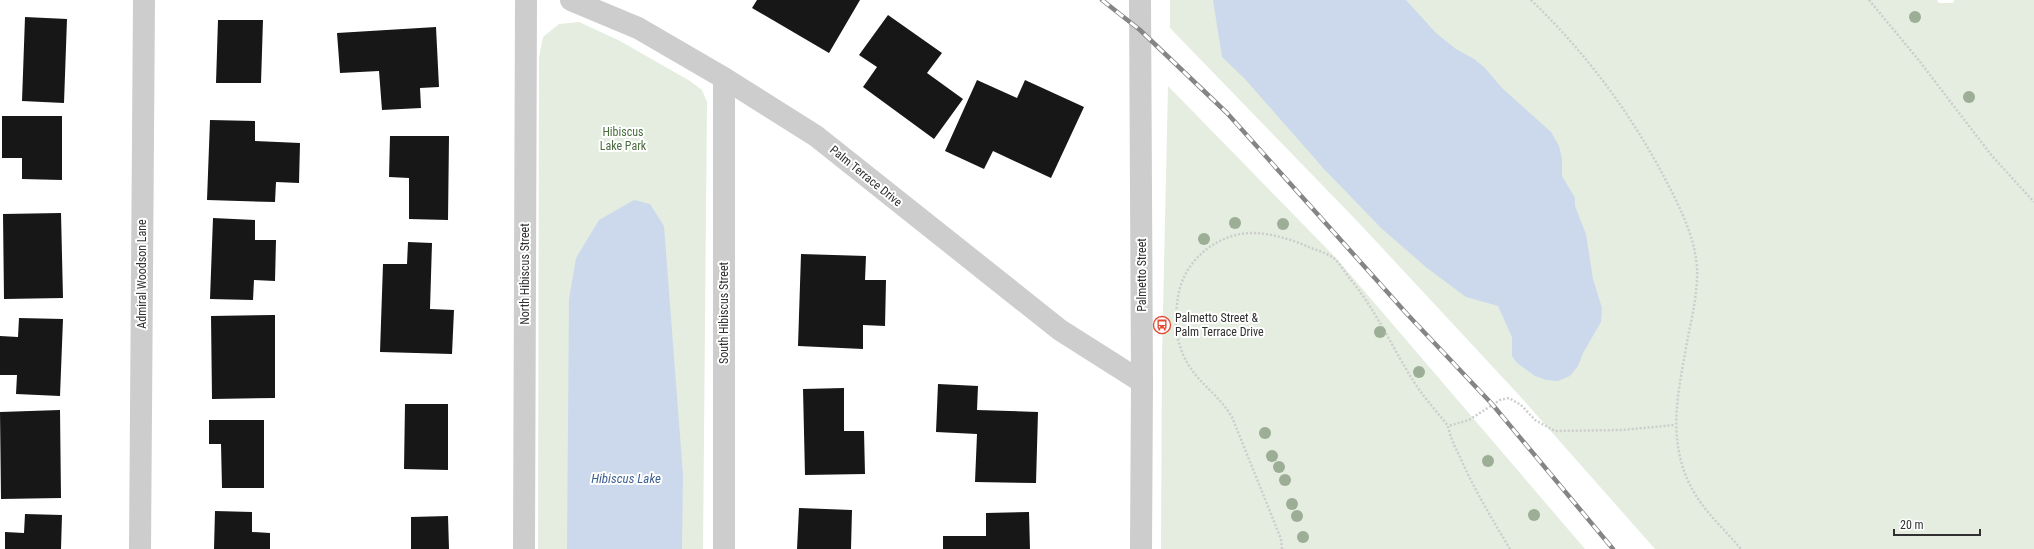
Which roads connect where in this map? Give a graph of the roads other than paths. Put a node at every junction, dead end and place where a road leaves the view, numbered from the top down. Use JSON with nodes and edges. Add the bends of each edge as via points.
{"nodes":[{"id":1,"x":144,"y":0,"type":"edge"},
{"id":2,"x":526,"y":0,"type":"edge"},
{"id":3,"x":571,"y":0,"type":"edge"},
{"id":4,"x":1140,"y":0,"type":"edge"},
{"id":5,"x":724,"y":78,"type":"junction"},
{"id":6,"x":1142,"y":382,"type":"junction"},
{"id":7,"x":140,"y":549,"type":"edge"},
{"id":8,"x":524,"y":549,"type":"edge"},
{"id":9,"x":724,"y":549,"type":"edge"},
{"id":10,"x":1141,"y":549,"type":"edge"}],
"edges":[{"from":1,"to":7,"type":"street","name":"Admiral Woodson Lane"},
{"from":2,"to":8,"type":"street","name":"North Hibiscus Street"},
{"from":3,"to":5,"type":"street","name":"Palm Terrace Drive","via":[[638,28]]},
{"from":4,"to":6,"type":"street","name":"Palmetto Street"},
{"from":5,"to":6,"type":"street","name":"Palm Terrace Drive","via":[[816,136],[1060,330]]},
{"from":5,"to":9,"type":"street","name":"South Hibiscus Street"},
{"from":6,"to":10,"type":"street","name":"Palmetto Street"}]}
